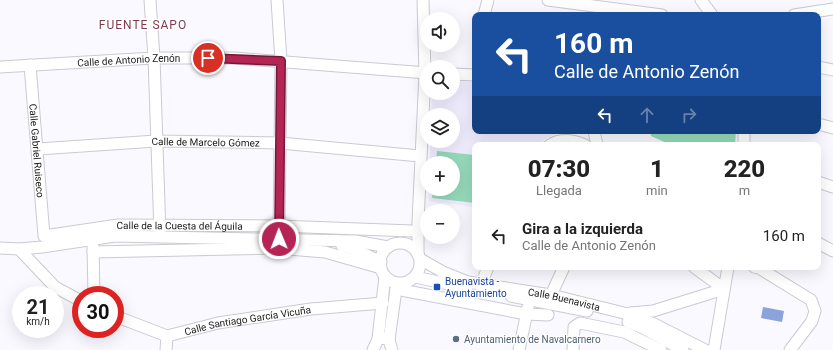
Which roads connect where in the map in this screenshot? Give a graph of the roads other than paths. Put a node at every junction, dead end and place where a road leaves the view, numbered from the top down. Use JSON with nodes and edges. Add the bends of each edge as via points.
{"nodes":[{"id":1,"x":150,"y":0,"type":"edge"},
{"id":2,"x":277,"y":0,"type":"edge"},
{"id":3,"x":423,"y":0,"type":"edge"},
{"id":4,"x":488,"y":0,"type":"edge"},
{"id":5,"x":548,"y":0,"type":"edge"},
{"id":6,"x":701,"y":0,"type":"edge"},
{"id":7,"x":833,"y":9,"type":"edge"},
{"id":8,"x":485,"y":12,"type":"edge"},
{"id":9,"x":639,"y":12,"type":"edge"},
{"id":10,"x":710,"y":12,"type":"edge"},
{"id":11,"x":814,"y":12,"type":"edge"},
{"id":12,"x":154,"y":58,"type":"junction"},
{"id":13,"x":425,"y":60,"type":"edge"},
{"id":14,"x":281,"y":61,"type":"junction"},
{"id":15,"x":30,"y":65,"type":"junction"},
{"id":16,"x":0,"y":67,"type":"edge"},
{"id":17,"x":821,"y":68,"type":"edge"},
{"id":18,"x":833,"y":70,"type":"edge"},
{"id":19,"x":420,"y":73,"type":"edge"},
{"id":20,"x":460,"y":74,"type":"edge"},
{"id":21,"x":472,"y":75,"type":"edge"},
{"id":22,"x":424,"y":100,"type":"edge"},
{"id":23,"x":821,"y":125,"type":"edge"},
{"id":24,"x":833,"y":128,"type":"edge"},
{"id":25,"x":156,"y":141,"type":"junction"},
{"id":26,"x":554,"y":142,"type":"edge"},
{"id":27,"x":574,"y":142,"type":"edge"},
{"id":28,"x":280,"y":143,"type":"junction"},
{"id":29,"x":38,"y":150,"type":"junction"},
{"id":30,"x":420,"y":156,"type":"junction"},
{"id":31,"x":821,"y":183,"type":"edge"},
{"id":32,"x":833,"y":187,"type":"edge"},
{"id":33,"x":279,"y":226,"type":"junction"},
{"id":34,"x":415,"y":227,"type":"junction"},
{"id":35,"x":160,"y":231,"type":"junction"},
{"id":36,"x":44,"y":236,"type":"joint"},
{"id":37,"x":178,"y":237,"type":"junction"},
{"id":38,"x":279,"y":239,"type":"junction"},
{"id":39,"x":93,"y":240,"type":"junction"},
{"id":40,"x":209,"y":243,"type":"junction"},
{"id":41,"x":252,"y":243,"type":"junction"},
{"id":42,"x":406,"y":244,"type":"junction"},
{"id":43,"x":326,"y":245,"type":"junction"},
{"id":44,"x":821,"y":245,"type":"edge"},
{"id":45,"x":388,"y":247,"type":"junction"},
{"id":46,"x":0,"y":248,"type":"edge"},
{"id":47,"x":19,"y":249,"type":"junction"},
{"id":48,"x":178,"y":249,"type":"junction"},
{"id":49,"x":833,"y":251,"type":"edge"},
{"id":50,"x":93,"y":252,"type":"junction"},
{"id":51,"x":419,"y":257,"type":"junction"},
{"id":52,"x":382,"y":269,"type":"junction"},
{"id":53,"x":487,"y":270,"type":"edge"},
{"id":54,"x":563,"y":270,"type":"edge"},
{"id":55,"x":698,"y":270,"type":"edge"},
{"id":56,"x":727,"y":270,"type":"edge"},
{"id":57,"x":762,"y":270,"type":"edge"},
{"id":58,"x":415,"y":277,"type":"junction"},
{"id":59,"x":481,"y":285,"type":"junction"},
{"id":60,"x":94,"y":286,"type":"edge"},
{"id":61,"x":398,"y":286,"type":"junction"},
{"id":62,"x":724,"y":289,"type":"junction"},
{"id":63,"x":551,"y":295,"type":"junction"},
{"id":64,"x":72,"y":296,"type":"edge"},
{"id":65,"x":530,"y":300,"type":"junction"},
{"id":66,"x":383,"y":302,"type":"junction"},
{"id":67,"x":624,"y":313,"type":"junction"},
{"id":68,"x":526,"y":314,"type":"junction"},
{"id":69,"x":548,"y":315,"type":"dead end"},
{"id":70,"x":124,"y":319,"type":"edge"},
{"id":71,"x":641,"y":327,"type":"junction"},
{"id":72,"x":167,"y":336,"type":"junction"},
{"id":73,"x":386,"y":343,"type":"edge"},
{"id":74,"x":166,"y":350,"type":"edge"},
{"id":75,"x":372,"y":350,"type":"edge"},
{"id":76,"x":519,"y":350,"type":"edge"},
{"id":77,"x":573,"y":350,"type":"edge"},
{"id":78,"x":661,"y":350,"type":"edge"},
{"id":79,"x":683,"y":350,"type":"edge"},
{"id":80,"x":695,"y":350,"type":"edge"},
{"id":81,"x":704,"y":350,"type":"edge"},
{"id":82,"x":714,"y":350,"type":"edge"},
{"id":83,"x":790,"y":350,"type":"edge"}],
"edges":[{"from":1,"to":12,"type":"street"},
{"from":2,"to":14,"type":"street"},
{"from":3,"to":13,"type":"street"},
{"from":4,"to":8,"type":"street"},
{"from":5,"to":9,"type":"street"},
{"from":6,"to":10,"type":"street"},
{"from":7,"to":11,"type":"street"},
{"from":12,"to":14,"type":"street","name":"Calle de Antonio Zenón"},
{"from":12,"to":15,"type":"street","name":"Calle de Antonio Zenón"},
{"from":12,"to":25,"type":"street"},
{"from":14,"to":19,"type":"street","name":"Calle de Antonio Zenón"},
{"from":14,"to":28,"type":"street"},
{"from":15,"to":16,"type":"street","name":"Calle de Antonio Zenón"},
{"from":15,"to":29,"type":"street","name":"Calle Gabriel Ruiseco"},
{"from":17,"to":18,"type":"street"},
{"from":20,"to":21,"type":"street"},
{"from":22,"to":30,"type":"street"},
{"from":23,"to":24,"type":"street"},
{"from":25,"to":28,"type":"street","name":"Calle de Marcelo Gómez"},
{"from":25,"to":29,"type":"street","name":"Calle de Marcelo Gómez"},
{"from":25,"to":35,"type":"street"},
{"from":26,"to":27,"type":"street"},
{"from":28,"to":30,"type":"street","name":"Calle de Marcelo Gómez"},
{"from":28,"to":33,"type":"street"},
{"from":29,"to":36,"type":"street","name":"Calle Gabriel Ruiseco"},
{"from":30,"to":34,"type":"street"},
{"from":31,"to":32,"type":"street"},
{"from":33,"to":34,"type":"street","name":"Calle de la Cuesta del Águila"},
{"from":33,"to":35,"type":"street","name":"Calle de la Cuesta del Águila"},
{"from":33,"to":38,"type":"street"},
{"from":34,"to":42,"type":"street"},
{"from":34,"to":51,"type":"street"},
{"from":35,"to":36,"type":"street","name":"Calle de la Cuesta del Águila","via":[[118,225]]},
{"from":35,"to":37,"type":"street","name":"Calle de la Cuesta del Águila"},
{"from":35,"to":39,"type":"street","name":"Calle de la Cuesta del Águila"},
{"from":37,"to":40,"type":"street","name":"Calle de la Cuesta del Águila"},
{"from":37,"to":48,"type":"street","name":"Calle de la Cuesta del Águila"},
{"from":38,"to":41,"type":"street","name":"Calle de la Cuesta del Águila"},
{"from":38,"to":43,"type":"street","name":"Calle de la Cuesta del Águila"},
{"from":39,"to":47,"type":"street","name":"Calle de la Cuesta del Águila"},
{"from":39,"to":50,"type":"street"},
{"from":40,"to":41,"type":"street","name":"Calle de la Cuesta del Águila"},
{"from":40,"to":48,"type":"street","name":"Calle de la Cuesta del Águila"},
{"from":41,"to":43,"type":"street","name":"Calle de la Cuesta del Águila","via":[[276,248]]},
{"from":42,"to":45,"type":"street"},
{"from":42,"to":51,"type":"street","via":[[413,248]]},
{"from":43,"to":45,"type":"street","name":"Calle de la Cuesta del Águila","via":[[355,241]]},
{"from":43,"to":52,"type":"street","name":"Calle de la Cuesta del Águila"},
{"from":44,"to":49,"type":"street"},
{"from":45,"to":52,"type":"street","via":[[382,254]]},
{"from":46,"to":47,"type":"street","name":"Calle de la Cuesta del Águila"},
{"from":47,"to":64,"type":"street","via":[[55,287]]},
{"from":48,"to":50,"type":"street","name":"Calle de la Cuesta del Águila"},
{"from":50,"to":60,"type":"street"},
{"from":51,"to":58,"type":"street","via":[[420,268]]},
{"from":51,"to":59,"type":"street","name":"Calle Buenavista","via":[[443,272]]},
{"from":52,"to":61,"type":"street"},
{"from":52,"to":66,"type":"street"},
{"from":53,"to":59,"type":"street"},
{"from":54,"to":63,"type":"street"},
{"from":55,"to":62,"type":"street"},
{"from":56,"to":62,"type":"street"},
{"from":57,"to":83,"type":"street","via":[[811,300],[815,311],[812,321]]},
{"from":58,"to":61,"type":"street"},
{"from":58,"to":65,"type":"street","name":"Calle Buenavista"},
{"from":59,"to":63,"type":"street","name":"Calle Buenavista"},
{"from":61,"to":68,"type":"street","name":"Calle Buenavista"},
{"from":61,"to":73,"type":"street"},
{"from":62,"to":67,"type":"street","via":[[653,311]]},
{"from":62,"to":82,"type":"street"},
{"from":63,"to":67,"type":"street","name":"Calle Buenavista"},
{"from":65,"to":68,"type":"street"},
{"from":65,"to":71,"type":"street","name":"Calle Buenavista","via":[[607,315]]},
{"from":66,"to":72,"type":"street","name":"Calle Santiago García Vicuña","via":[[311,309],[218,323]]},
{"from":66,"to":73,"type":"street"},
{"from":67,"to":81,"type":"street","name":"Calle Buenavista","via":[[654,324]]},
{"from":68,"to":69,"type":"street","name":"Calle Buenavista"},
{"from":68,"to":76,"type":"street"},
{"from":70,"to":72,"type":"street"},
{"from":71,"to":79,"type":"street","name":"Calle Buenavista"},
{"from":71,"to":80,"type":"street","name":"Calle Buenavista","via":[[653,329]]},
{"from":72,"to":74,"type":"street"},
{"from":73,"to":75,"type":"street"},
{"from":77,"to":78,"type":"street","name":"Calle Buenavista","via":[[574,327],[580,323],[624,332]]}]}
